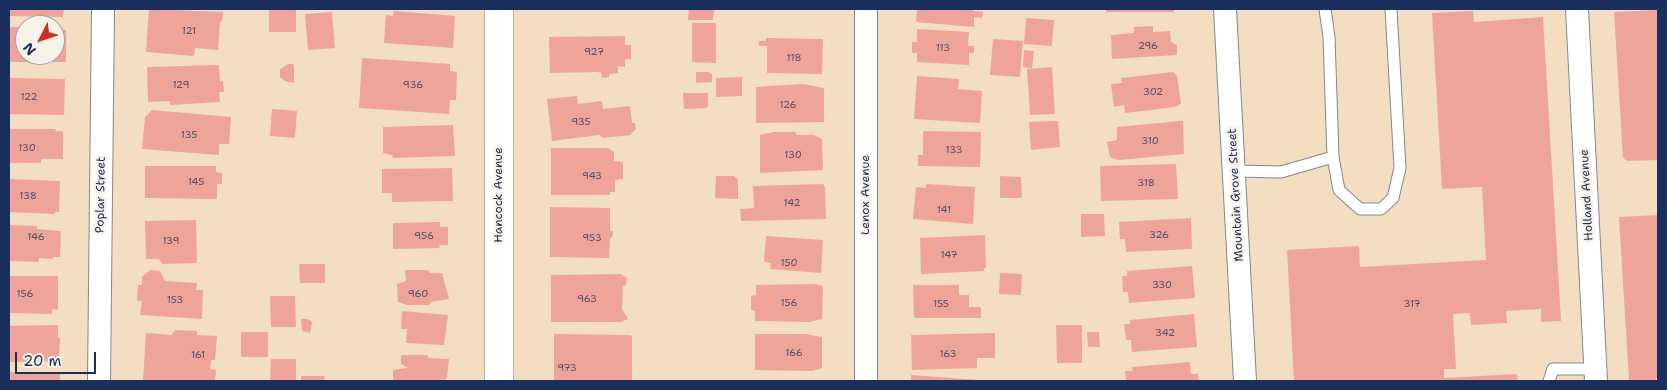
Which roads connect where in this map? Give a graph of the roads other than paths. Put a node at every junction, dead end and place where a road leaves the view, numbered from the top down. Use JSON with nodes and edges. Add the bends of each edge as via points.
{"nodes":[{"id":1,"x":103,"y":9,"type":"edge"},
{"id":2,"x":499,"y":9,"type":"edge"},
{"id":3,"x":866,"y":9,"type":"edge"},
{"id":4,"x":1225,"y":9,"type":"edge"},
{"id":5,"x":1325,"y":9,"type":"edge"},
{"id":6,"x":1391,"y":9,"type":"edge"},
{"id":7,"x":1577,"y":9,"type":"edge"},
{"id":8,"x":1332,"y":156,"type":"junction"},
{"id":9,"x":1234,"y":171,"type":"junction"},
{"id":10,"x":1596,"y":375,"type":"edge"},
{"id":11,"x":99,"y":381,"type":"edge"},
{"id":12,"x":499,"y":381,"type":"edge"},
{"id":13,"x":866,"y":381,"type":"edge"},
{"id":14,"x":1245,"y":381,"type":"edge"},
{"id":15,"x":1549,"y":381,"type":"edge"}],
"edges":[{"from":1,"to":11,"type":"street","name":"Poplar Street"},
{"from":2,"to":12,"type":"street","name":"Hancock Avenue"},
{"from":3,"to":13,"type":"street","name":"Lenox Avenue"},
{"from":4,"to":9,"type":"street","name":"Mountain Grove Street"},
{"from":5,"to":8,"type":"lane","via":[[1329,37]]},
{"from":6,"to":8,"type":"lane","via":[[1400,168],[1393,198],[1381,208],[1360,209],[1339,190]]},
{"from":7,"to":10,"type":"street","name":"Holland Avenue"},
{"from":8,"to":9,"type":"lane","via":[[1282,172]]},
{"from":9,"to":14,"type":"street","name":"Mountain Grove Street"},
{"from":10,"to":15,"type":"lane","via":[[1553,370]]}]}
